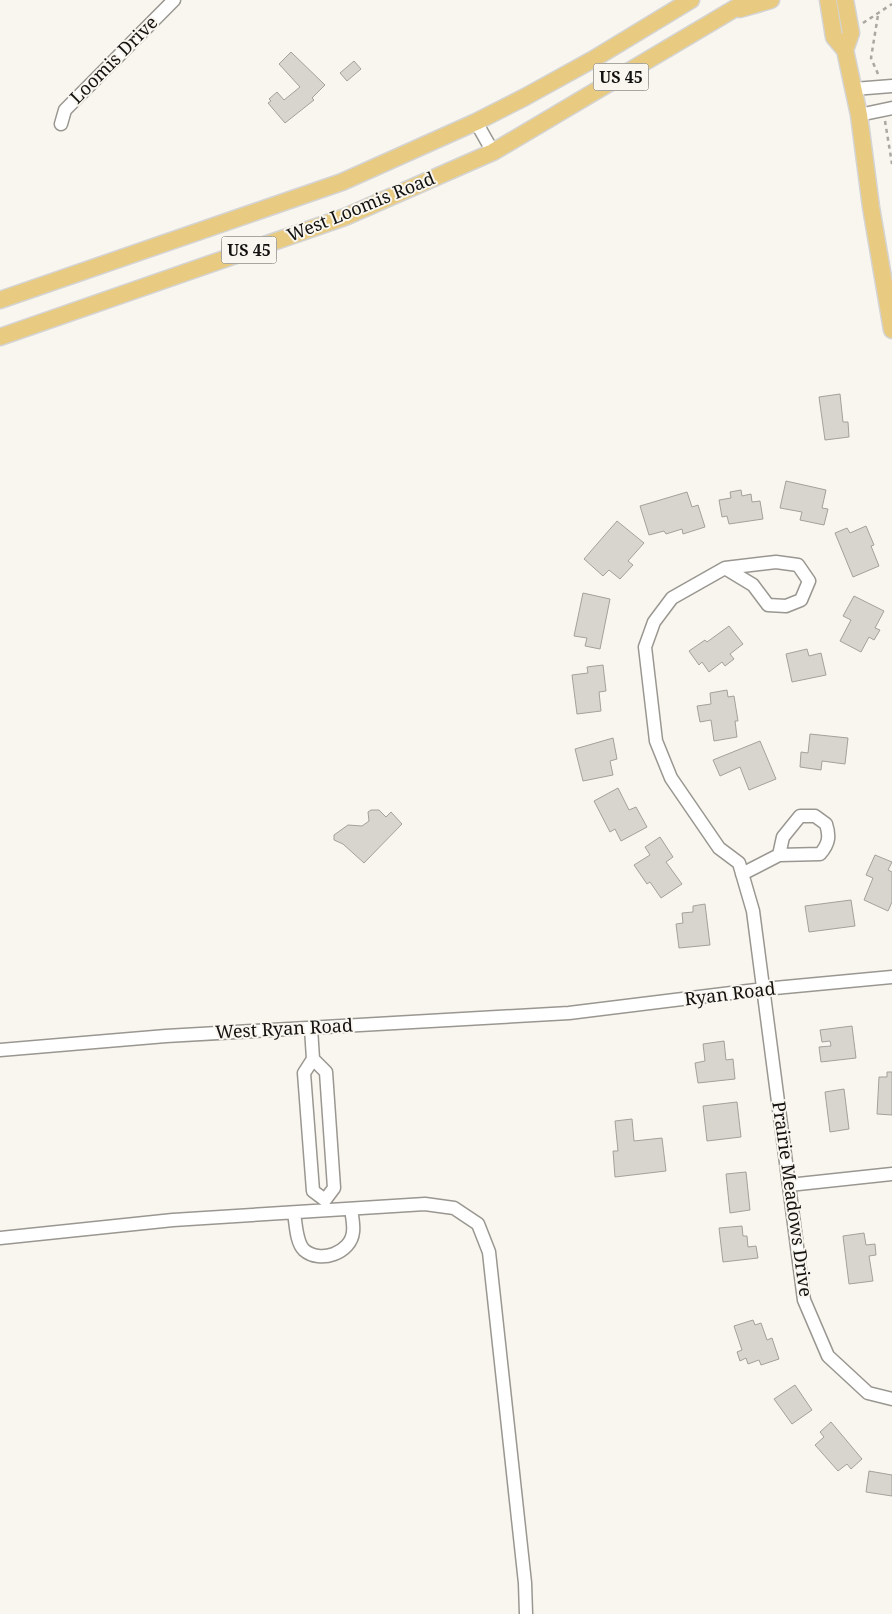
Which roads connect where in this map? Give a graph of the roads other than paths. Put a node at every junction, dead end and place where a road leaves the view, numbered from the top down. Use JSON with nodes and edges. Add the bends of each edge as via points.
{"nodes":[{"id":1,"x":174,"y":0,"type":"edge"},
{"id":2,"x":691,"y":0,"type":"edge"},
{"id":3,"x":749,"y":0,"type":"edge"},
{"id":4,"x":771,"y":0,"type":"edge"},
{"id":5,"x":815,"y":0,"type":"edge"},
{"id":6,"x":845,"y":0,"type":"edge"},
{"id":7,"x":829,"y":6,"type":"edge"},
{"id":8,"x":728,"y":13,"type":"junction"},
{"id":9,"x":845,"y":50,"type":"junction"},
{"id":10,"x":892,"y":86,"type":"edge"},
{"id":11,"x":854,"y":90,"type":"junction"},
{"id":12,"x":892,"y":108,"type":"edge"},
{"id":13,"x":860,"y":115,"type":"junction"},
{"id":14,"x":476,"y":122,"type":"junction"},
{"id":15,"x":61,"y":124,"type":"dead end"},
{"id":16,"x":493,"y":152,"type":"junction"},
{"id":17,"x":0,"y":300,"type":"edge"},
{"id":18,"x":892,"y":330,"type":"edge"},
{"id":19,"x":0,"y":337,"type":"edge"},
{"id":20,"x":725,"y":568,"type":"junction"},
{"id":21,"x":779,"y":855,"type":"dead end"},
{"id":22,"x":742,"y":874,"type":"junction"},
{"id":23,"x":892,"y":977,"type":"edge"},
{"id":24,"x":764,"y":989,"type":"junction"},
{"id":25,"x":569,"y":1013,"type":"joint"},
{"id":26,"x":311,"y":1028,"type":"junction"},
{"id":27,"x":0,"y":1050,"type":"edge"},
{"id":28,"x":313,"y":1059,"type":"junction"},
{"id":29,"x":892,"y":1174,"type":"edge"},
{"id":30,"x":789,"y":1185,"type":"junction"},
{"id":31,"x":325,"y":1206,"type":"junction"},
{"id":32,"x":351,"y":1209,"type":"junction"},
{"id":33,"x":294,"y":1213,"type":"junction"},
{"id":34,"x":0,"y":1238,"type":"edge"},
{"id":35,"x":892,"y":1399,"type":"edge"},
{"id":36,"x":526,"y":1614,"type":"edge"}],
"edges":[{"from":1,"to":15,"type":"street","name":"Loomis Drive","via":[[65,110]]},
{"from":2,"to":14,"type":"main road","number":"US 45","via":[[592,60]]},
{"from":3,"to":8,"type":"main road","number":"US 45"},
{"from":4,"to":8,"type":"main road"},
{"from":5,"to":7,"type":"main road"},
{"from":6,"to":9,"type":"main road","via":[[850,34]]},
{"from":7,"to":9,"type":"main road","via":[[834,36]]},
{"from":8,"to":16,"type":"main road","number":"US 45"},
{"from":9,"to":11,"type":"main road"},
{"from":10,"to":11,"type":"street"},
{"from":11,"to":13,"type":"main road"},
{"from":12,"to":13,"type":"street"},
{"from":13,"to":18,"type":"main road","via":[[871,208]]},
{"from":14,"to":16,"type":"street"},
{"from":14,"to":17,"type":"main road","name":"West Loomis Road","number":"US 45","via":[[342,182]]},
{"from":16,"to":19,"type":"main road","name":"West Loomis Road","number":"US 45","via":[[345,217]]},
{"from":20,"to":20,"type":"street","via":[[776,562],[798,564],[809,581],[801,600],[786,606],[768,605],[753,585]]},
{"from":20,"to":22,"type":"street","name":"Prairie Meadows Drive","via":[[672,598],[654,622],[645,647],[656,740],[671,778],[720,848],[739,863]]},
{"from":21,"to":22,"type":"street"},
{"from":22,"to":24,"type":"street","name":"Prairie Meadows Drive","via":[[753,911]]},
{"from":23,"to":24,"type":"street","name":"Ryan Road"},
{"from":24,"to":25,"type":"street","name":"Ryan Road"},
{"from":24,"to":30,"type":"street","name":"Prairie Meadows Drive"},
{"from":25,"to":26,"type":"street","name":"West Ryan Road"},
{"from":26,"to":27,"type":"street","name":"West Ryan Road"},
{"from":26,"to":28,"type":"street"},
{"from":28,"to":31,"type":"street","via":[[304,1073],[313,1192]]},
{"from":28,"to":31,"type":"street","via":[[326,1072],[334,1188]]},
{"from":29,"to":30,"type":"street"},
{"from":30,"to":35,"type":"street","name":"Prairie Meadows Drive","via":[[804,1300],[828,1356],[868,1394]]},
{"from":31,"to":32,"type":"street"},
{"from":31,"to":33,"type":"street"},
{"from":32,"to":33,"type":"street","via":[[353,1233],[348,1246],[334,1255],[320,1256],[305,1250],[299,1241]]},
{"from":32,"to":36,"type":"street","via":[[435,1205],[454,1208],[478,1224],[489,1252]]},
{"from":33,"to":34,"type":"street","via":[[173,1220]]}]}
